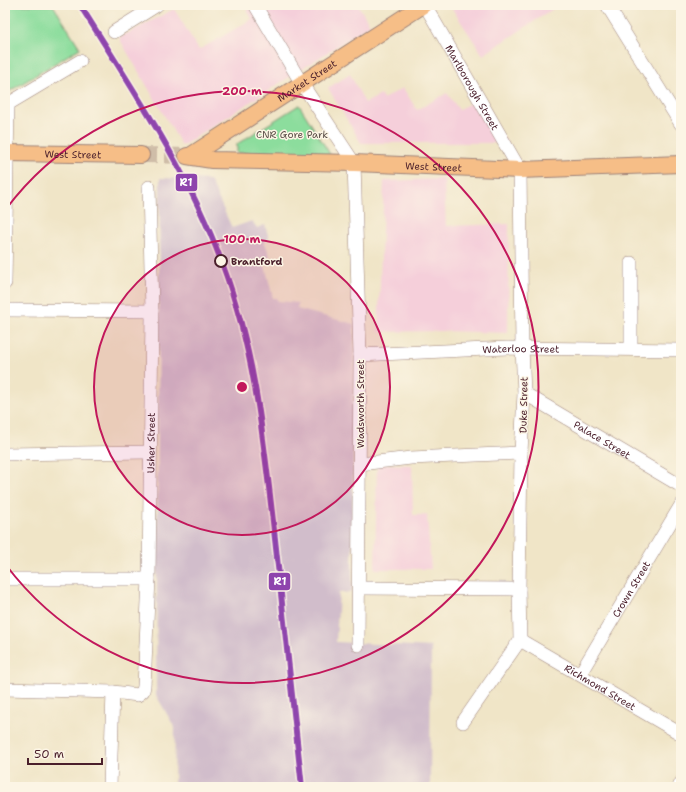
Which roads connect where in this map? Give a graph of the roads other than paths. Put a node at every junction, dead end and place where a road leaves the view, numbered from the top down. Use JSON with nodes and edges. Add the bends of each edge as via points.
{"nodes":[{"id":1,"x":157,"y":5,"type":"edge"},
{"id":2,"x":254,"y":5,"type":"edge"},
{"id":3,"x":424,"y":5,"type":"edge"},
{"id":4,"x":606,"y":5,"type":"edge"},
{"id":5,"x":114,"y":32,"type":"dead end"},
{"id":6,"x":80,"y":61,"type":"dead end"},
{"id":7,"x":302,"y":84,"type":"junction"},
{"id":8,"x":681,"y":124,"type":"edge"},
{"id":9,"x":7,"y":153,"type":"edge"},
{"id":10,"x":141,"y":155,"type":"tunnel mouth"},
{"id":11,"x":189,"y":156,"type":"joint"},
{"id":12,"x":354,"y":163,"type":"junction"},
{"id":13,"x":681,"y":164,"type":"edge"},
{"id":14,"x":520,"y":170,"type":"junction"},
{"id":15,"x":149,"y":187,"type":"dead end"},
{"id":16,"x":631,"y":263,"type":"dead end"},
{"id":17,"x":5,"y":283,"type":"edge"},
{"id":18,"x":5,"y":310,"type":"edge"},
{"id":19,"x":152,"y":311,"type":"junction"},
{"id":20,"x":522,"y":348,"type":"junction"},
{"id":21,"x":631,"y":349,"type":"junction"},
{"id":22,"x":681,"y":350,"type":"edge"},
{"id":23,"x":360,"y":355,"type":"junction"},
{"id":24,"x":524,"y":394,"type":"junction"},
{"id":25,"x":149,"y":452,"type":"junction"},
{"id":26,"x":521,"y":453,"type":"junction"},
{"id":27,"x":5,"y":454,"type":"edge"},
{"id":28,"x":360,"y":464,"type":"junction"},
{"id":29,"x":681,"y":486,"type":"edge"},
{"id":30,"x":681,"y":505,"type":"edge"},
{"id":31,"x":5,"y":579,"type":"edge"},
{"id":32,"x":149,"y":579,"type":"junction"},
{"id":33,"x":359,"y":588,"type":"junction"},
{"id":34,"x":519,"y":589,"type":"junction"},
{"id":35,"x":520,"y":640,"type":"junction"},
{"id":36,"x":358,"y":645,"type":"dead end"},
{"id":37,"x":580,"y":674,"type":"junction"},
{"id":38,"x":5,"y":689,"type":"edge"},
{"id":39,"x":113,"y":692,"type":"junction"},
{"id":40,"x":463,"y":722,"type":"dead end"},
{"id":41,"x":681,"y":734,"type":"edge"},
{"id":42,"x":681,"y":783,"type":"edge"},
{"id":43,"x":110,"y":787,"type":"edge"},
{"id":44,"x":679,"y":787,"type":"edge"}],
"edges":[{"from":1,"to":5,"type":"street"},
{"from":2,"to":7,"type":"street"},
{"from":3,"to":7,"type":"main road","name":"Market Street"},
{"from":3,"to":14,"type":"street","name":"Marlborough Street"},
{"from":4,"to":8,"type":"street"},
{"from":6,"to":9,"type":"street","via":[[8,104]]},
{"from":7,"to":11,"type":"main road","name":"Market Street"},
{"from":7,"to":12,"type":"street"},
{"from":9,"to":10,"type":"main road","name":"West Street"},
{"from":9,"to":17,"type":"street"},
{"from":11,"to":12,"type":"main road","name":"West Street","via":[[212,160]]},
{"from":12,"to":14,"type":"main road","name":"West Street"},
{"from":12,"to":23,"type":"street","name":"Wadsworth Street"},
{"from":13,"to":14,"type":"main road","name":"West Street"},
{"from":14,"to":20,"type":"street","name":"Duke Street"},
{"from":15,"to":19,"type":"street","name":"Usher Street"},
{"from":16,"to":21,"type":"street"},
{"from":18,"to":19,"type":"street"},
{"from":19,"to":25,"type":"street","name":"Usher Street"},
{"from":20,"to":21,"type":"street","name":"Waterloo Street"},
{"from":20,"to":23,"type":"street","name":"Waterloo Street"},
{"from":20,"to":24,"type":"street","name":"Duke Street"},
{"from":21,"to":22,"type":"street","name":"Waterloo Street"},
{"from":23,"to":28,"type":"street","name":"Wadsworth Street"},
{"from":24,"to":26,"type":"street","name":"Duke Street"},
{"from":24,"to":29,"type":"street","name":"Palace Street"},
{"from":25,"to":27,"type":"street"},
{"from":25,"to":32,"type":"street","name":"Usher Street"},
{"from":26,"to":28,"type":"street","via":[[411,458]]},
{"from":26,"to":34,"type":"street","name":"Duke Street"},
{"from":28,"to":33,"type":"street","name":"Wadsworth Street"},
{"from":30,"to":37,"type":"street","name":"Crown Street"},
{"from":31,"to":32,"type":"street"},
{"from":32,"to":39,"type":"street","name":"Usher Street","via":[[143,691],[138,695]]},
{"from":33,"to":34,"type":"street"},
{"from":33,"to":36,"type":"street","name":"Wadsworth Street"},
{"from":34,"to":35,"type":"street","name":"Duke Street"},
{"from":35,"to":37,"type":"street","name":"Richmond Street"},
{"from":35,"to":40,"type":"street"},
{"from":37,"to":41,"type":"street","name":"Richmond Street"},
{"from":38,"to":39,"type":"street"},
{"from":39,"to":43,"type":"street"},
{"from":42,"to":44,"type":"street"}]}
